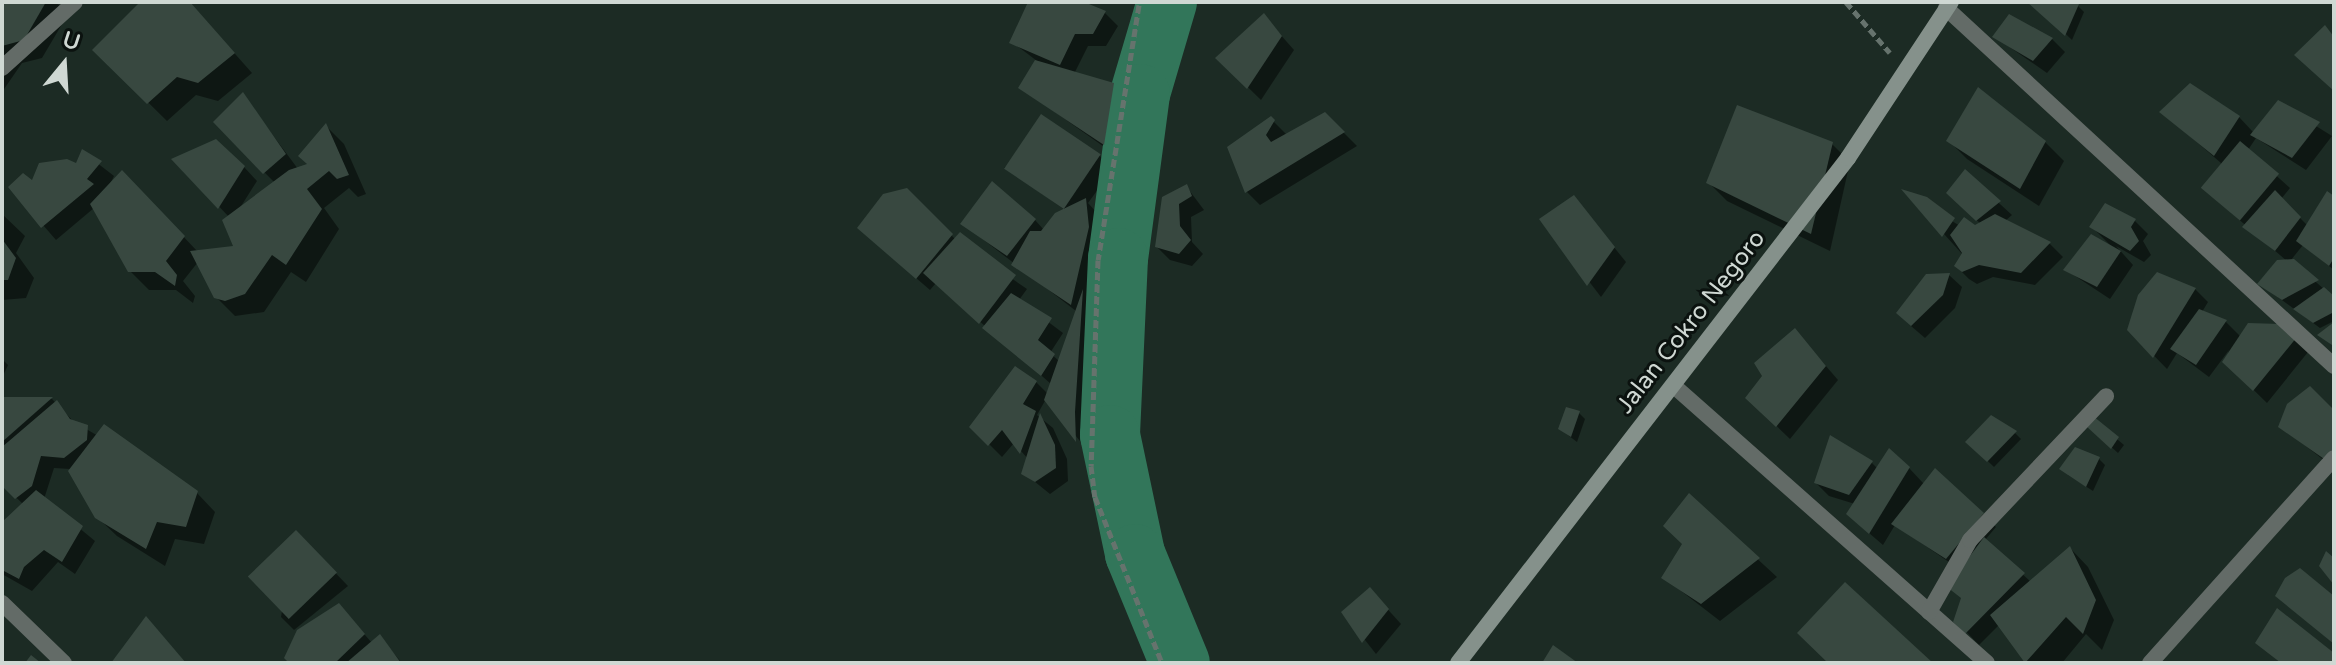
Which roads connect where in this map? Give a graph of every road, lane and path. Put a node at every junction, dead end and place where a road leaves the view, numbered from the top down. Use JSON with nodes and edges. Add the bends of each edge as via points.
{"nodes":[{"id":1,"x":75,"y":2,"type":"edge"},
{"id":2,"x":1846,"y":2,"type":"edge"},
{"id":3,"x":1139,"y":5,"type":"dead end"},
{"id":4,"x":1948,"y":5,"type":"edge"},
{"id":5,"x":2,"y":68,"type":"edge"},
{"id":6,"x":1905,"y":70,"type":"junction"},
{"id":7,"x":2334,"y":366,"type":"edge"},
{"id":8,"x":1674,"y":386,"type":"junction"},
{"id":9,"x":2106,"y":396,"type":"dead end"},
{"id":10,"x":2334,"y":458,"type":"edge"},
{"id":11,"x":2,"y":603,"type":"edge"},
{"id":12,"x":1929,"y":612,"type":"junction"},
{"id":13,"x":64,"y":663,"type":"edge"},
{"id":14,"x":1162,"y":663,"type":"edge"},
{"id":15,"x":1458,"y":663,"type":"edge"},
{"id":16,"x":1987,"y":663,"type":"edge"},
{"id":17,"x":2150,"y":663,"type":"edge"}],
"edges":[{"from":1,"to":5,"type":"street"},
{"from":2,"to":6,"type":"path"},
{"from":3,"to":14,"type":"path","via":[[1098,260],[1091,466],[1095,497]]},
{"from":4,"to":6,"type":"street","name":"Jalan Cokro Negoro"},
{"from":4,"to":7,"type":"street"},
{"from":6,"to":8,"type":"street","name":"Jalan Cokro Negoro","via":[[1848,158]]},
{"from":8,"to":12,"type":"street"},
{"from":8,"to":15,"type":"street","name":"Jalan Cokro Negoro"},
{"from":9,"to":12,"type":"street","via":[[1970,540]]},
{"from":10,"to":17,"type":"street"},
{"from":11,"to":13,"type":"street"},
{"from":12,"to":16,"type":"street"}]}
